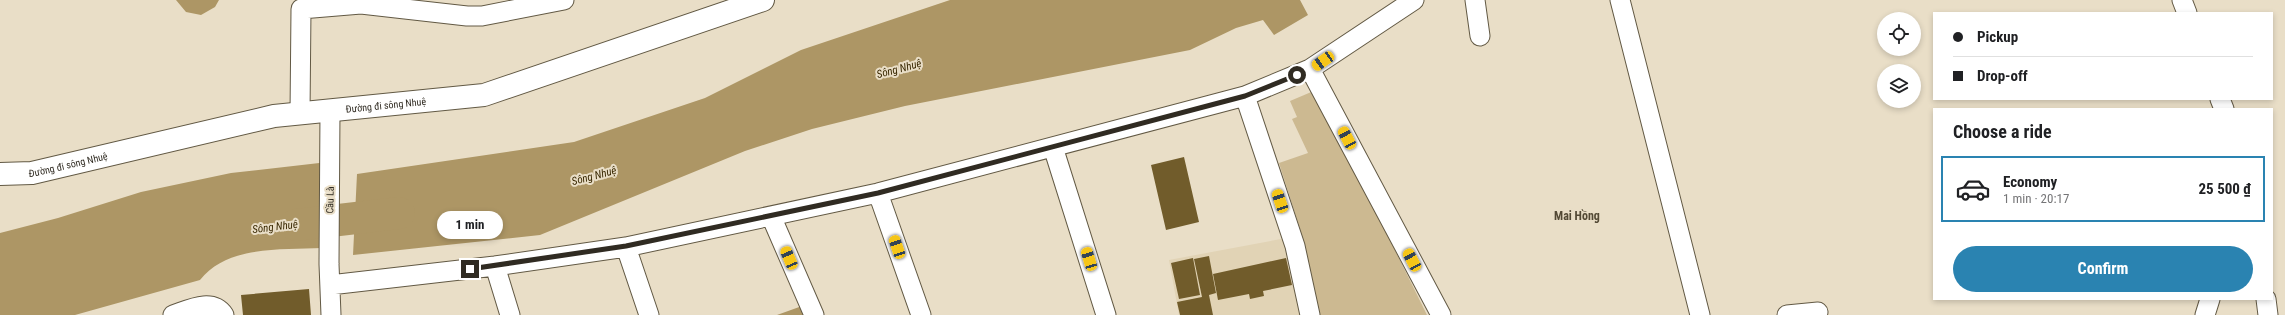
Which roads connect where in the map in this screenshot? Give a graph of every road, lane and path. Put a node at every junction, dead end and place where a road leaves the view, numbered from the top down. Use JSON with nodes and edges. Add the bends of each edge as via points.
{"nodes":[{"id":1,"x":564,"y":0,"type":"edge"},
{"id":2,"x":1414,"y":0,"type":"edge"},
{"id":3,"x":1475,"y":0,"type":"edge"},
{"id":4,"x":1620,"y":0,"type":"edge"},
{"id":5,"x":2182,"y":0,"type":"edge"},
{"id":6,"x":757,"y":1,"type":"edge"},
{"id":7,"x":2187,"y":12,"type":"edge"},
{"id":8,"x":1480,"y":36,"type":"dead end"},
{"id":9,"x":1310,"y":69,"type":"junction"},
{"id":10,"x":1245,"y":96,"type":"junction"},
{"id":11,"x":330,"y":111,"type":"junction"},
{"id":12,"x":300,"y":114,"type":"junction"},
{"id":13,"x":1053,"y":147,"type":"junction"},
{"id":14,"x":0,"y":174,"type":"edge"},
{"id":15,"x":878,"y":193,"type":"junction"},
{"id":16,"x":771,"y":216,"type":"junction"},
{"id":17,"x":626,"y":246,"type":"junction"},
{"id":18,"x":496,"y":266,"type":"junction"},
{"id":19,"x":330,"y":285,"type":"junction"},
{"id":20,"x":2210,"y":300,"type":"edge"},
{"id":21,"x":2266,"y":300,"type":"edge"},
{"id":22,"x":1818,"y":312,"type":"dead end"},
{"id":23,"x":173,"y":315,"type":"edge"},
{"id":24,"x":224,"y":315,"type":"edge"},
{"id":25,"x":331,"y":315,"type":"edge"},
{"id":26,"x":510,"y":315,"type":"edge"},
{"id":27,"x":649,"y":315,"type":"edge"},
{"id":28,"x":814,"y":315,"type":"edge"},
{"id":29,"x":922,"y":315,"type":"edge"},
{"id":30,"x":1106,"y":315,"type":"edge"},
{"id":31,"x":1310,"y":315,"type":"edge"},
{"id":32,"x":1441,"y":315,"type":"edge"},
{"id":33,"x":1700,"y":315,"type":"edge"},
{"id":34,"x":1786,"y":315,"type":"edge"},
{"id":35,"x":2205,"y":315,"type":"edge"},
{"id":36,"x":2268,"y":315,"type":"edge"}],
"edges":[{"from":1,"to":12,"type":"street","via":[[482,16],[361,4],[301,9]]},
{"from":2,"to":9,"type":"street"},
{"from":3,"to":8,"type":"street"},
{"from":4,"to":33,"type":"street"},
{"from":5,"to":7,"type":"street"},
{"from":6,"to":11,"type":"street","name":"Đường đi sông Nhuệ","via":[[484,95]]},
{"from":9,"to":10,"type":"street"},
{"from":9,"to":32,"type":"street"},
{"from":10,"to":13,"type":"street"},
{"from":10,"to":31,"type":"street","via":[[1295,246]]},
{"from":11,"to":12,"type":"street","name":"Đường đi sông Nhuệ"},
{"from":11,"to":19,"type":"street","name":"Cầu Là"},
{"from":12,"to":14,"type":"street","name":"Đường đi sông Nhuệ","via":[[274,116],[32,173]]},
{"from":13,"to":15,"type":"street"},
{"from":13,"to":30,"type":"street"},
{"from":15,"to":16,"type":"street"},
{"from":15,"to":29,"type":"street"},
{"from":16,"to":17,"type":"street"},
{"from":16,"to":28,"type":"street"},
{"from":17,"to":18,"type":"street"},
{"from":17,"to":27,"type":"street"},
{"from":18,"to":19,"type":"street"},
{"from":18,"to":26,"type":"street"},
{"from":19,"to":25,"type":"street","name":"Cầu Là"},
{"from":20,"to":35,"type":"street"},
{"from":21,"to":36,"type":"street"},
{"from":22,"to":34,"type":"street"},
{"from":23,"to":24,"type":"street","via":[[205,305],[215,307]]}]}
